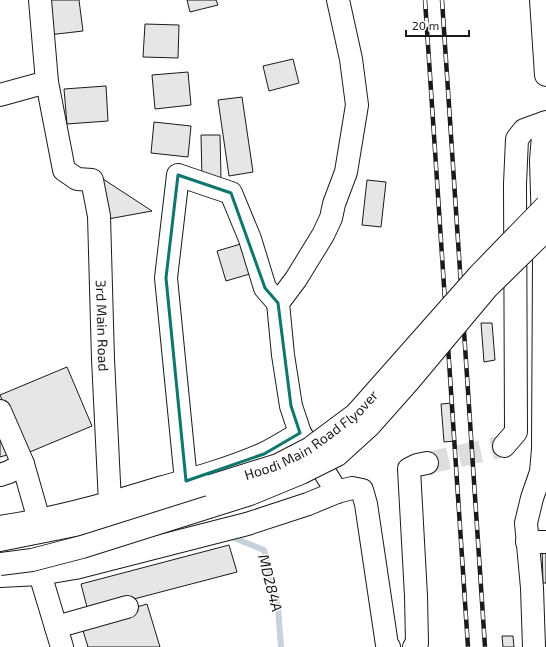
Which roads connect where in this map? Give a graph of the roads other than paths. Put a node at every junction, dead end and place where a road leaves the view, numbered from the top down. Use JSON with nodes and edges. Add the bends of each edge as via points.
{"nodes":[{"id":1,"x":40,"y":0,"type":"edge"},
{"id":2,"x":338,"y":0,"type":"edge"},
{"id":3,"x":541,"y":0,"type":"edge"},
{"id":4,"x":546,"y":75,"type":"edge"},
{"id":5,"x":47,"y":82,"type":"junction"},
{"id":6,"x":0,"y":95,"type":"edge"},
{"id":7,"x":545,"y":122,"type":"edge"},
{"id":8,"x":546,"y":206,"type":"edge"},
{"id":9,"x":545,"y":242,"type":"edge"},
{"id":10,"x":278,"y":303,"type":"junction"},
{"id":11,"x":0,"y":411,"type":"edge"},
{"id":12,"x":300,"y":433,"type":"junction"},
{"id":13,"x":504,"y":446,"type":"tunnel mouth"},
{"id":14,"x":427,"y":463,"type":"tunnel mouth"},
{"id":15,"x":23,"y":464,"type":"junction"},
{"id":16,"x":0,"y":475,"type":"edge"},
{"id":17,"x":186,"y":481,"type":"junction"},
{"id":18,"x":337,"y":492,"type":"junction"},
{"id":19,"x":110,"y":503,"type":"junction"},
{"id":20,"x":39,"y":520,"type":"junction"},
{"id":21,"x":0,"y":527,"type":"edge"},
{"id":22,"x":0,"y":540,"type":"edge"},
{"id":23,"x":536,"y":542,"type":"edge"},
{"id":24,"x":0,"y":564,"type":"edge"},
{"id":25,"x":40,"y":574,"type":"junction"},
{"id":26,"x":0,"y":576,"type":"edge"},
{"id":27,"x":539,"y":588,"type":"edge"},
{"id":28,"x":127,"y":607,"type":"dead end"},
{"id":29,"x":59,"y":637,"type":"edge"},
{"id":30,"x":538,"y":645,"type":"edge"},
{"id":31,"x":389,"y":647,"type":"edge"},
{"id":32,"x":414,"y":647,"type":"edge"}],
"edges":[{"from":1,"to":5,"type":"street"},
{"from":2,"to":10,"type":"street","via":[[351,59],[357,105],[346,172],[323,235]]},
{"from":3,"to":4,"type":"street"},
{"from":5,"to":6,"type":"street"},
{"from":5,"to":19,"type":"street","name":"3rd Main Road","via":[[64,170],[77,179],[92,180],[99,216]]},
{"from":7,"to":9,"type":"street","via":[[541,160]]},
{"from":7,"to":13,"type":"street","via":[[524,130],[517,139],[516,432]]},
{"from":8,"to":22,"type":"street","name":"Hoodi Main Road Flyover","bridge":true,"via":[[479,275],[356,414],[309,449],[278,465],[95,521]]},
{"from":9,"to":23,"type":"street","via":[[543,449],[541,472],[526,523]]},
{"from":9,"to":24,"type":"street","name":"Hoodi Main Road Flyover","bridge":true,"via":[[487,288],[370,425],[337,455],[250,494],[82,547],[32,560]]},
{"from":10,"to":12,"type":"street","via":[[290,399]]},
{"from":10,"to":17,"type":"street","via":[[266,288],[231,193],[178,175],[166,278]]},
{"from":11,"to":15,"type":"street"},
{"from":12,"to":17,"type":"street","via":[[264,454]]},
{"from":12,"to":18,"type":"street"},
{"from":14,"to":32,"type":"street","via":[[409,469],[416,596],[417,644]]},
{"from":15,"to":16,"type":"street"},
{"from":15,"to":20,"type":"street"},
{"from":17,"to":19,"type":"street"},
{"from":18,"to":25,"type":"street","via":[[247,524],[75,568]]},
{"from":18,"to":31,"type":"street","via":[[352,488],[362,490]]},
{"from":19,"to":20,"type":"street"},
{"from":20,"to":21,"type":"street"},
{"from":23,"to":27,"type":"street"},
{"from":25,"to":26,"type":"street"},
{"from":25,"to":29,"type":"street"},
{"from":27,"to":30,"type":"street"},
{"from":28,"to":29,"type":"street"}]}
